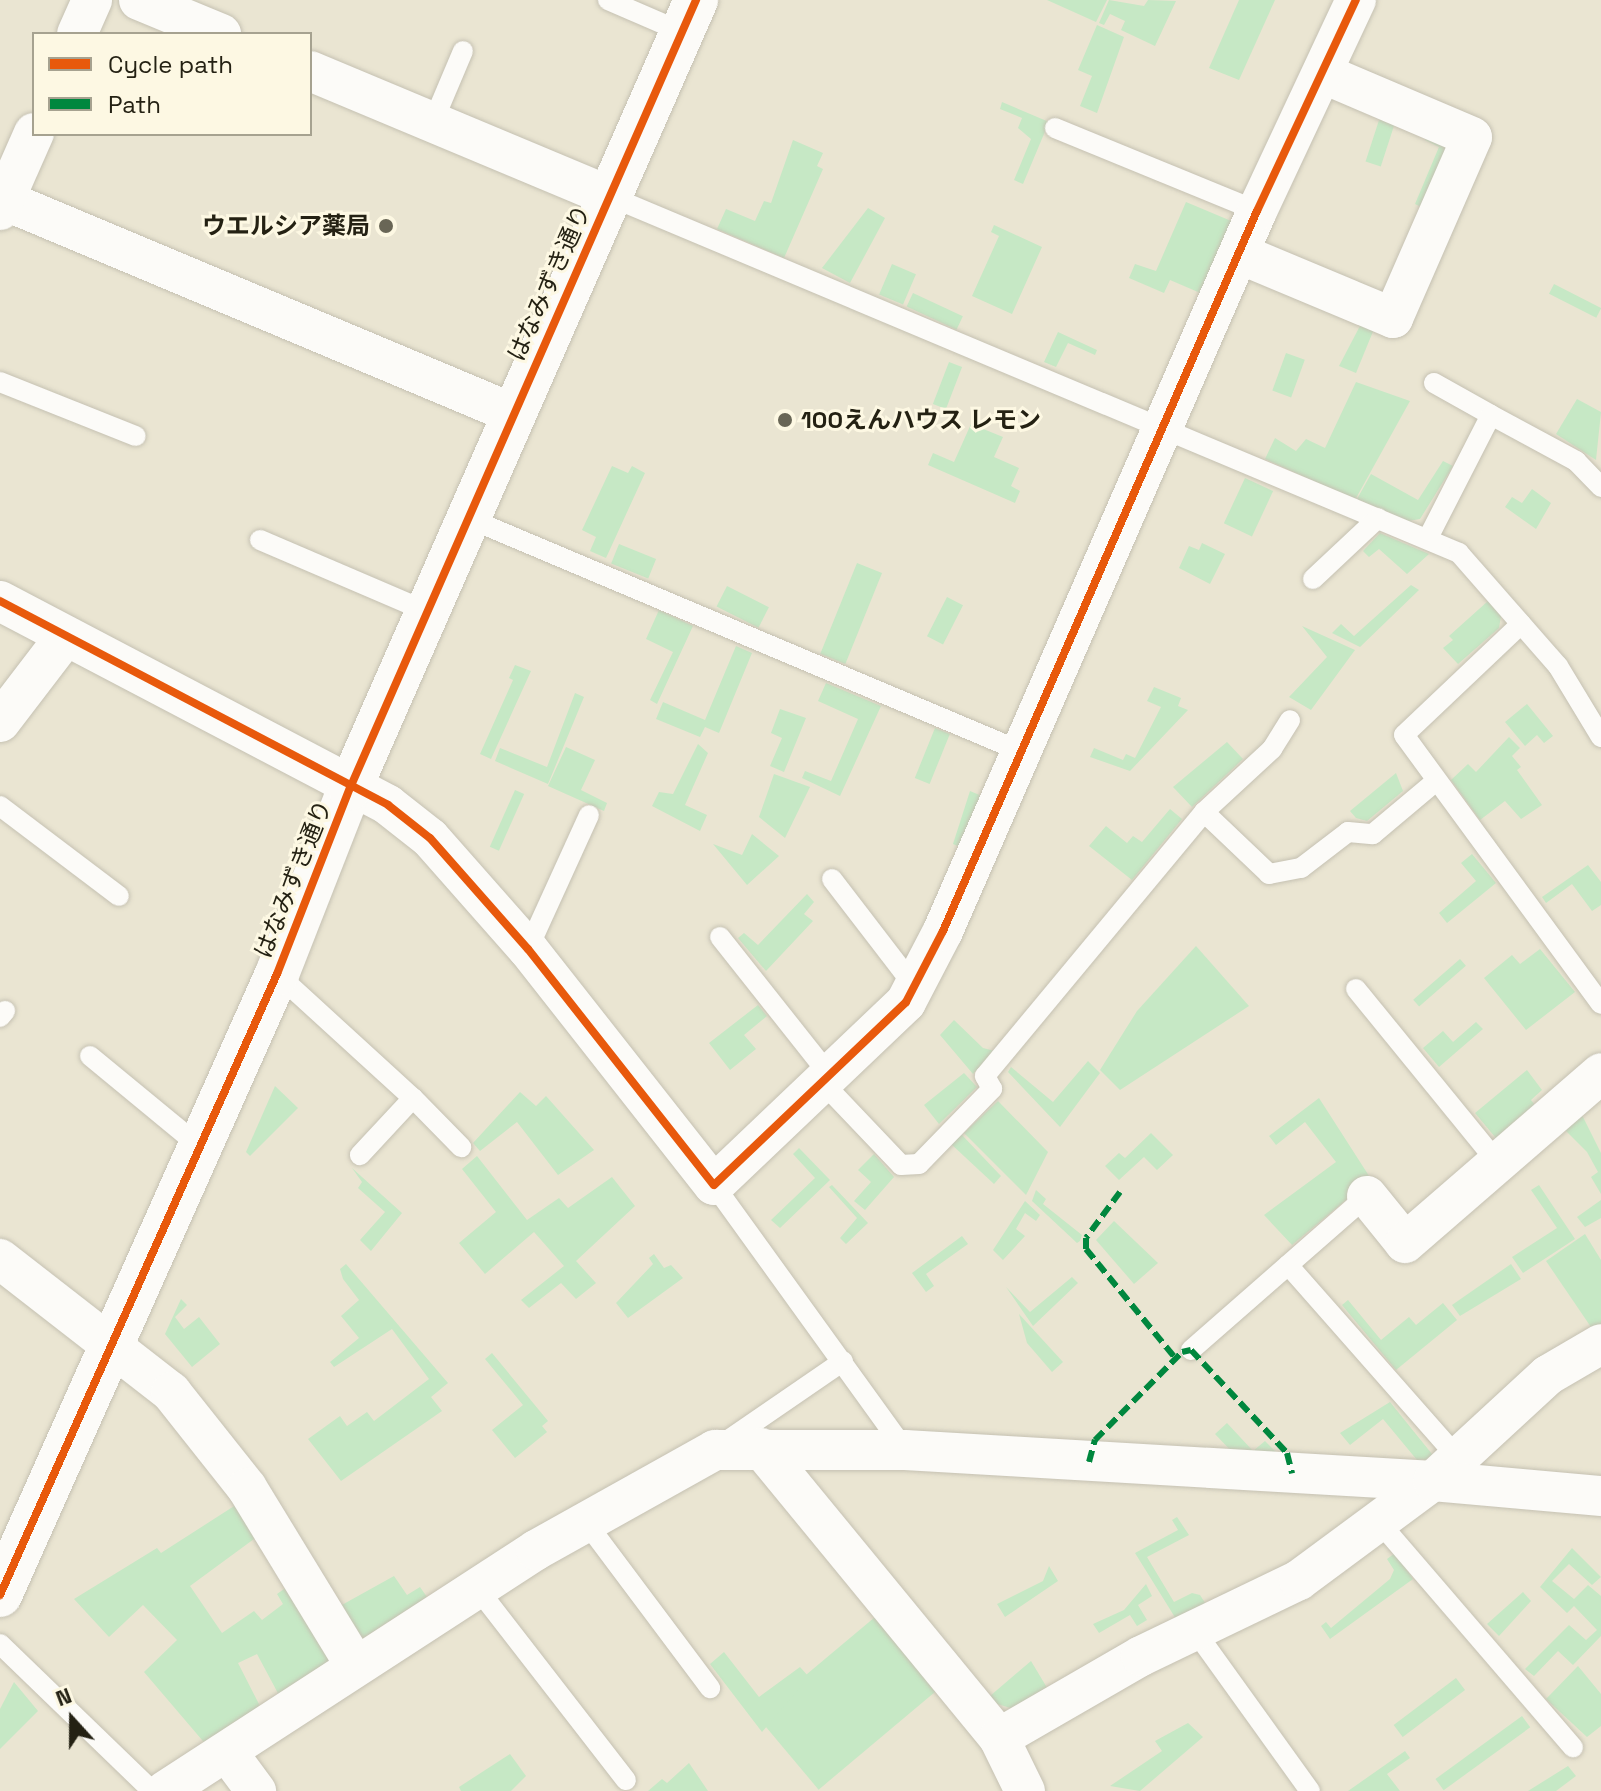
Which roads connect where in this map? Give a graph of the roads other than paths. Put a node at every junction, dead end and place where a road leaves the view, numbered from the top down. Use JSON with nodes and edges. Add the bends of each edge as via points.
{"nodes":[{"id":1,"x":92,"y":0,"type":"edge"},
{"id":2,"x":139,"y":0,"type":"edge"},
{"id":3,"x":608,"y":0,"type":"edge"},
{"id":4,"x":1344,"y":3,"type":"edge"},
{"id":5,"x":689,"y":16,"type":"edge"},
{"id":6,"x":78,"y":32,"type":"edge"},
{"id":7,"x":216,"y":32,"type":"edge"},
{"id":8,"x":463,"y":51,"type":"dead end"},
{"id":9,"x":312,"y":72,"type":"edge"},
{"id":10,"x":1324,"y":74,"type":"junction"},
{"id":11,"x":433,"y":122,"type":"junction"},
{"id":12,"x":1055,"y":128,"type":"dead end"},
{"id":13,"x":33,"y":136,"type":"edge"},
{"id":14,"x":609,"y":196,"type":"junction"},
{"id":15,"x":2,"y":205,"type":"edge"},
{"id":16,"x":1257,"y":211,"type":"junction"},
{"id":17,"x":1240,"y":254,"type":"junction"},
{"id":18,"x":0,"y":382,"type":"edge"},
{"id":19,"x":1434,"y":383,"type":"dead end"},
{"id":20,"x":514,"y":414,"type":"junction"},
{"id":21,"x":1491,"y":415,"type":"junction"},
{"id":22,"x":1160,"y":432,"type":"junction"},
{"id":23,"x":136,"y":436,"type":"dead end"},
{"id":24,"x":1601,"y":487,"type":"edge"},
{"id":25,"x":468,"y":518,"type":"junction"},
{"id":26,"x":1378,"y":518,"type":"junction"},
{"id":27,"x":1428,"y":538,"type":"junction"},
{"id":28,"x":260,"y":540,"type":"dead end"},
{"id":29,"x":1313,"y":579,"type":"dead end"},
{"id":30,"x":0,"y":601,"type":"edge"},
{"id":31,"x":428,"y":612,"type":"junction"},
{"id":32,"x":1521,"y":624,"type":"junction"},
{"id":33,"x":65,"y":637,"type":"junction"},
{"id":34,"x":1290,"y":720,"type":"dead end"},
{"id":35,"x":0,"y":722,"type":"edge"},
{"id":36,"x":1601,"y":737,"type":"edge"},
{"id":37,"x":1020,"y":751,"type":"junction"},
{"id":38,"x":1435,"y":782,"type":"junction"},
{"id":39,"x":350,"y":788,"type":"junction"},
{"id":40,"x":0,"y":806,"type":"edge"},
{"id":41,"x":1204,"y":812,"type":"junction"},
{"id":42,"x":589,"y":815,"type":"dead end"},
{"id":43,"x":832,"y":879,"type":"dead end"},
{"id":44,"x":119,"y":896,"type":"dead end"},
{"id":45,"x":720,"y":937,"type":"dead end"},
{"id":46,"x":528,"y":949,"type":"junction"},
{"id":47,"x":277,"y":974,"type":"junction"},
{"id":48,"x":914,"y":986,"type":"junction"},
{"id":49,"x":1356,"y":989,"type":"dead end"},
{"id":50,"x":1601,"y":1004,"type":"edge"},
{"id":51,"x":90,"y":1056,"type":"dead end"},
{"id":52,"x":1601,"y":1073,"type":"edge"},
{"id":53,"x":827,"y":1080,"type":"junction"},
{"id":54,"x":413,"y":1098,"type":"junction"},
{"id":55,"x":199,"y":1146,"type":"junction"},
{"id":56,"x":461,"y":1147,"type":"dead end"},
{"id":57,"x":360,"y":1155,"type":"dead end"},
{"id":58,"x":1498,"y":1163,"type":"junction"},
{"id":59,"x":714,"y":1185,"type":"junction"},
{"id":60,"x":1367,"y":1196,"type":"joint"},
{"id":61,"x":0,"y":1259,"type":"edge"},
{"id":62,"x":1288,"y":1265,"type":"junction"},
{"id":63,"x":1601,"y":1344,"type":"edge"},
{"id":64,"x":114,"y":1346,"type":"junction"},
{"id":65,"x":1191,"y":1350,"type":"dead end"},
{"id":66,"x":843,"y":1361,"type":"junction"},
{"id":67,"x":761,"y":1448,"type":"junction"},
{"id":68,"x":715,"y":1450,"type":"junction"},
{"id":69,"x":905,"y":1450,"type":"junction"},
{"id":70,"x":1446,"y":1469,"type":"junction"},
{"id":71,"x":1601,"y":1496,"type":"edge"},
{"id":72,"x":585,"y":1521,"type":"junction"},
{"id":73,"x":1380,"y":1523,"type":"junction"},
{"id":74,"x":477,"y":1588,"type":"junction"},
{"id":75,"x":0,"y":1595,"type":"edge"},
{"id":76,"x":1195,"y":1631,"type":"junction"},
{"id":77,"x":0,"y":1644,"type":"edge"},
{"id":78,"x":355,"y":1665,"type":"junction"},
{"id":79,"x":710,"y":1688,"type":"dead end"},
{"id":80,"x":999,"y":1738,"type":"junction"},
{"id":81,"x":1573,"y":1747,"type":"dead end"},
{"id":82,"x":227,"y":1752,"type":"junction"},
{"id":83,"x":626,"y":1780,"type":"dead end"},
{"id":84,"x":152,"y":1791,"type":"edge"},
{"id":85,"x":165,"y":1791,"type":"edge"},
{"id":86,"x":256,"y":1791,"type":"edge"},
{"id":87,"x":1025,"y":1791,"type":"edge"},
{"id":88,"x":1310,"y":1791,"type":"edge"}],
"edges":[{"from":1,"to":6,"type":"street"},
{"from":2,"to":7,"type":"street"},
{"from":3,"to":5,"type":"lane"},
{"from":4,"to":10,"type":"street"},
{"from":5,"to":14,"type":"street","name":"はなみずき通り"},
{"from":8,"to":11,"type":"lane"},
{"from":9,"to":11,"type":"street"},
{"from":10,"to":16,"type":"street"},
{"from":10,"to":17,"type":"street","via":[[1472,137],[1393,318]]},
{"from":11,"to":14,"type":"street"},
{"from":12,"to":16,"type":"lane"},
{"from":13,"to":15,"type":"street"},
{"from":14,"to":20,"type":"street","name":"はなみずき通り"},
{"from":14,"to":22,"type":"lane"},
{"from":15,"to":20,"type":"street"},
{"from":16,"to":17,"type":"street"},
{"from":17,"to":22,"type":"street"},
{"from":18,"to":23,"type":"lane"},
{"from":19,"to":21,"type":"lane"},
{"from":20,"to":25,"type":"street","name":"はなみずき通り"},
{"from":21,"to":24,"type":"lane","via":[[1576,461]]},
{"from":21,"to":27,"type":"lane"},
{"from":22,"to":26,"type":"lane"},
{"from":22,"to":37,"type":"street"},
{"from":25,"to":31,"type":"street","name":"はなみずき通り"},
{"from":25,"to":37,"type":"lane"},
{"from":26,"to":27,"type":"lane"},
{"from":26,"to":29,"type":"lane"},
{"from":27,"to":32,"type":"lane","via":[[1459,553]]},
{"from":28,"to":31,"type":"lane"},
{"from":30,"to":33,"type":"street"},
{"from":31,"to":39,"type":"street","name":"はなみずき通り"},
{"from":32,"to":36,"type":"lane","via":[[1558,666]]},
{"from":32,"to":38,"type":"lane","via":[[1404,735]]},
{"from":33,"to":35,"type":"street"},
{"from":33,"to":39,"type":"street"},
{"from":34,"to":41,"type":"lane","via":[[1272,749]]},
{"from":37,"to":48,"type":"street"},
{"from":38,"to":41,"type":"lane","via":[[1373,834],[1348,832],[1301,868],[1269,874]]},
{"from":38,"to":50,"type":"lane"},
{"from":39,"to":46,"type":"street","via":[[388,805],[430,838]]},
{"from":39,"to":47,"type":"street","name":"はなみずき通り"},
{"from":40,"to":44,"type":"lane"},
{"from":41,"to":53,"type":"lane","via":[[985,1076],[992,1089],[919,1164],[901,1165]]},
{"from":42,"to":46,"type":"lane"},
{"from":43,"to":48,"type":"lane"},
{"from":45,"to":53,"type":"lane"},
{"from":46,"to":59,"type":"street"},
{"from":47,"to":54,"type":"lane"},
{"from":47,"to":55,"type":"street","name":"はなみずき通り"},
{"from":48,"to":53,"type":"street","via":[[906,1002]]},
{"from":49,"to":58,"type":"lane"},
{"from":51,"to":55,"type":"lane"},
{"from":52,"to":58,"type":"street"},
{"from":53,"to":59,"type":"street"},
{"from":54,"to":56,"type":"lane"},
{"from":54,"to":57,"type":"lane"},
{"from":55,"to":64,"type":"street","name":"はなみずき通り"},
{"from":58,"to":60,"type":"street","via":[[1405,1243]]},
{"from":59,"to":66,"type":"lane"},
{"from":60,"to":62,"type":"lane"},
{"from":61,"to":64,"type":"street"},
{"from":62,"to":65,"type":"lane"},
{"from":62,"to":70,"type":"lane"},
{"from":63,"to":70,"type":"street","via":[[1548,1375]]},
{"from":64,"to":75,"type":"street","name":"はなみずき通り"},
{"from":64,"to":78,"type":"street","via":[[171,1392],[247,1488]]},
{"from":66,"to":68,"type":"lane"},
{"from":66,"to":69,"type":"lane"},
{"from":67,"to":68,"type":"street"},
{"from":67,"to":69,"type":"street"},
{"from":67,"to":80,"type":"street"},
{"from":68,"to":72,"type":"street"},
{"from":69,"to":70,"type":"street"},
{"from":70,"to":71,"type":"street"},
{"from":70,"to":73,"type":"street"},
{"from":72,"to":74,"type":"street"},
{"from":72,"to":79,"type":"lane"},
{"from":73,"to":76,"type":"street","via":[[1299,1580]]},
{"from":73,"to":81,"type":"lane"},
{"from":74,"to":78,"type":"street"},
{"from":74,"to":83,"type":"lane"},
{"from":76,"to":80,"type":"street"},
{"from":76,"to":88,"type":"lane"},
{"from":77,"to":84,"type":"lane"},
{"from":78,"to":82,"type":"street"},
{"from":80,"to":87,"type":"street"},
{"from":82,"to":85,"type":"street"},
{"from":82,"to":86,"type":"street"}]}
